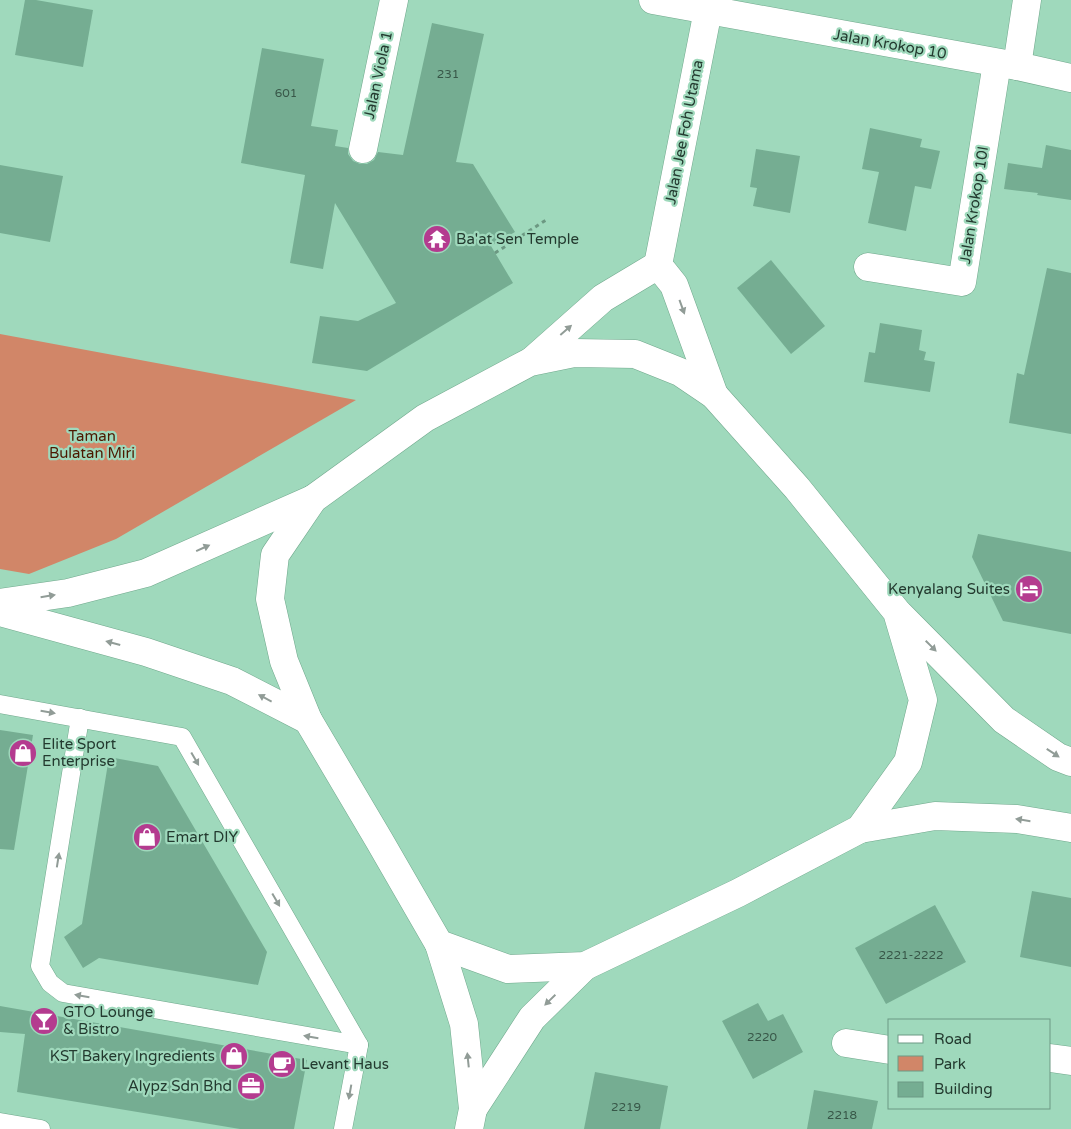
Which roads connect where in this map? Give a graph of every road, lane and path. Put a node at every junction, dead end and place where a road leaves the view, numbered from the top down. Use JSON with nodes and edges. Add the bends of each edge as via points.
{"nodes":[{"id":1,"x":394,"y":0,"type":"edge"},
{"id":2,"x":653,"y":0,"type":"edge"},
{"id":3,"x":1027,"y":0,"type":"edge"},
{"id":4,"x":709,"y":5,"type":"edge"},
{"id":5,"x":1007,"y":65,"type":"junction"},
{"id":6,"x":1071,"y":78,"type":"edge"},
{"id":7,"x":363,"y":149,"type":"dead end"},
{"id":8,"x":546,"y":220,"type":"dead end"},
{"id":9,"x":495,"y":253,"type":"dead end"},
{"id":10,"x":658,"y":265,"type":"junction"},
{"id":11,"x":868,"y":267,"type":"dead end"},
{"id":12,"x":530,"y":362,"type":"junction"},
{"id":13,"x":714,"y":394,"type":"junction"},
{"id":14,"x":313,"y":499,"type":"junction"},
{"id":15,"x":0,"y":604,"type":"edge"},
{"id":16,"x":0,"y":612,"type":"edge"},
{"id":17,"x":897,"y":612,"type":"junction"},
{"id":18,"x":0,"y":704,"type":"edge"},
{"id":19,"x":80,"y":718,"type":"junction"},
{"id":20,"x":308,"y":720,"type":"junction"},
{"id":21,"x":1071,"y":762,"type":"edge"},
{"id":22,"x":1071,"y":828,"type":"edge"},
{"id":23,"x":860,"y":829,"type":"junction"},
{"id":24,"x":439,"y":944,"type":"junction"},
{"id":25,"x":585,"y":966,"type":"junction"},
{"id":26,"x":846,"y":1043,"type":"dead end"},
{"id":27,"x":359,"y":1045,"type":"junction"},
{"id":28,"x":888,"y":1050,"type":"edge"},
{"id":29,"x":1051,"y":1058,"type":"edge"},
{"id":30,"x":1071,"y":1061,"type":"edge"},
{"id":31,"x":471,"y":1119,"type":"edge"},
{"id":32,"x":0,"y":1122,"type":"edge"},
{"id":33,"x":41,"y":1129,"type":"edge"},
{"id":34,"x":344,"y":1129,"type":"edge"}],
"edges":[{"from":1,"to":7,"type":"street","name":"Jalan Viola 1"},
{"from":2,"to":4,"type":"street","name":"Jalan Krokop 10"},
{"from":3,"to":5,"type":"street"},
{"from":4,"to":5,"type":"street","name":"Jalan Krokop 10"},
{"from":4,"to":10,"type":"street","name":"Jalan Jee Foh Utama"},
{"from":5,"to":6,"type":"street","name":"Jalan Krokop 10"},
{"from":5,"to":11,"type":"street","name":"Jalan Krokop 10I","via":[[962,282]]},
{"from":8,"to":9,"type":"path"},
{"from":12,"to":10,"type":"street","one_way":true,"via":[[604,298]]},
{"from":10,"to":13,"type":"street","one_way":true,"via":[[674,285]]},
{"from":12,"to":13,"type":"street","via":[[574,352],[635,354],[680,372]]},
{"from":12,"to":14,"type":"street","via":[[426,418]]},
{"from":13,"to":17,"type":"street","via":[[797,488]]},
{"from":15,"to":14,"type":"street","one_way":true,"via":[[68,593],[146,573]]},
{"from":14,"to":20,"type":"street","via":[[275,555],[270,599],[284,661]]},
{"from":20,"to":16,"type":"street","one_way":true,"via":[[232,681],[146,652]]},
{"from":17,"to":21,"type":"street","one_way":true,"via":[[1004,720],[1058,757]]},
{"from":17,"to":23,"type":"street","via":[[923,700],[908,762]]},
{"from":18,"to":19,"type":"lane","one_way":true},
{"from":19,"to":27,"type":"lane","one_way":true,"via":[[182,736]]},
{"from":27,"to":19,"type":"lane","one_way":true,"via":[[63,993],[50,984],[40,966]]},
{"from":20,"to":24,"type":"street"},
{"from":22,"to":23,"type":"street","one_way":true,"via":[[1017,819],[935,816]]},
{"from":23,"to":25,"type":"street","via":[[738,893]]},
{"from":24,"to":25,"type":"street","via":[[508,970]]},
{"from":31,"to":24,"type":"street","one_way":true,"via":[[464,1024]]},
{"from":25,"to":31,"type":"street","one_way":true,"via":[[532,1018]]},
{"from":26,"to":28,"type":"street"},
{"from":27,"to":34,"type":"lane","one_way":true},
{"from":29,"to":30,"type":"street"},
{"from":32,"to":33,"type":"lane"}]}
